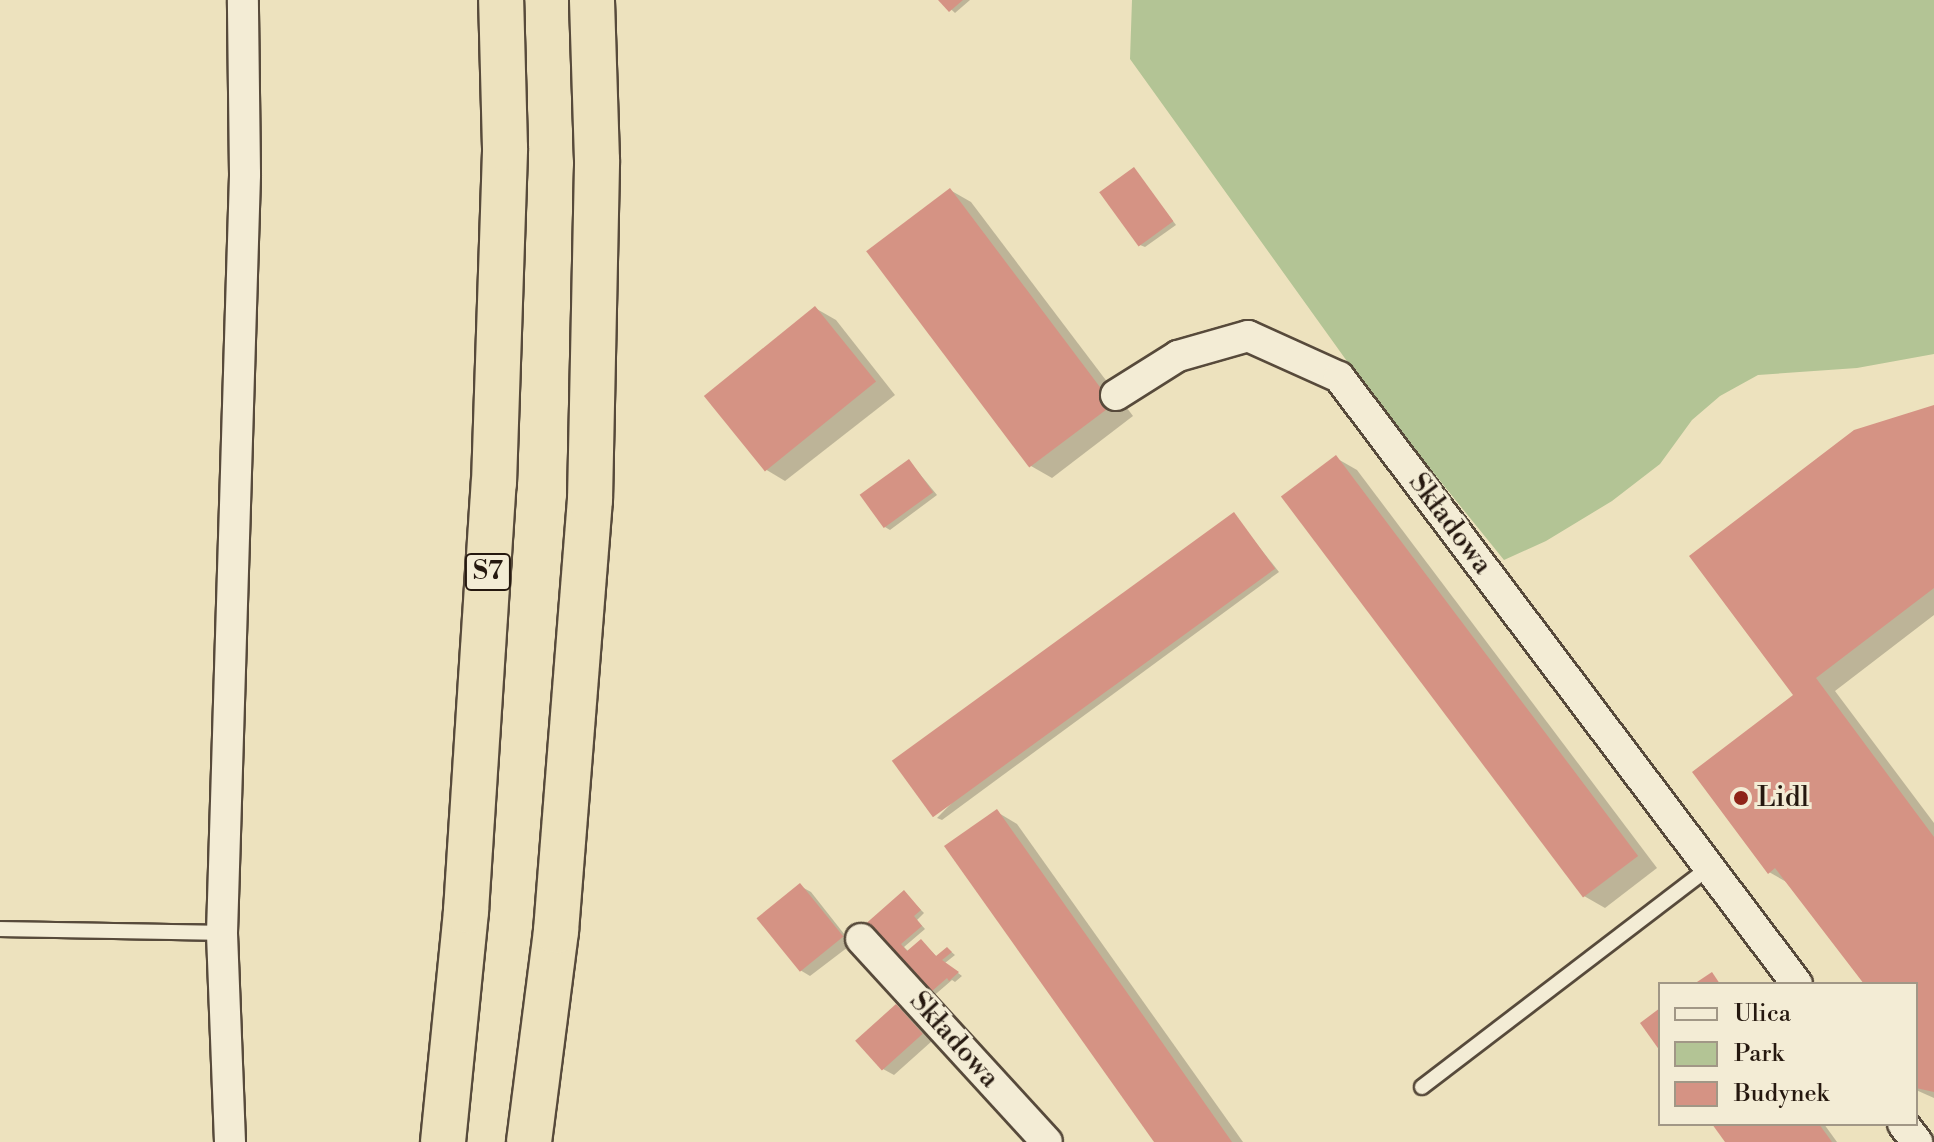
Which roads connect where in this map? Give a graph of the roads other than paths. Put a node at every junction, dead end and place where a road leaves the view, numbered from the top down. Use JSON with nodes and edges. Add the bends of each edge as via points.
{"nodes":[{"id":1,"x":243,"y":0,"type":"edge"},
{"id":2,"x":501,"y":0,"type":"edge"},
{"id":3,"x":592,"y":0,"type":"edge"},
{"id":4,"x":1116,"y":395,"type":"dead end"},
{"id":5,"x":1710,"y":867,"type":"junction"},
{"id":6,"x":0,"y":929,"type":"edge"},
{"id":7,"x":222,"y":933,"type":"junction"},
{"id":8,"x":861,"y":939,"type":"dead end"},
{"id":9,"x":1796,"y":982,"type":"edge"},
{"id":10,"x":1422,"y":1087,"type":"dead end"},
{"id":11,"x":1905,"y":1126,"type":"edge"},
{"id":12,"x":230,"y":1142,"type":"edge"},
{"id":13,"x":443,"y":1142,"type":"edge"},
{"id":14,"x":529,"y":1142,"type":"edge"},
{"id":15,"x":1047,"y":1142,"type":"edge"},
{"id":16,"x":1917,"y":1142,"type":"edge"}],
"edges":[{"from":1,"to":7,"type":"street","via":[[245,174]]},
{"from":2,"to":13,"type":"highway","number":"S7","via":[[505,148],[494,483],[466,911]]},
{"from":3,"to":14,"type":"highway","via":[[597,160],[590,500],[556,931]]},
{"from":4,"to":5,"type":"street","name":"Składowa","via":[[1178,356],[1248,336],[1339,377]]},
{"from":5,"to":9,"type":"street","name":"Składowa"},
{"from":5,"to":10,"type":"lane"},
{"from":6,"to":7,"type":"lane"},
{"from":7,"to":12,"type":"street"},
{"from":8,"to":15,"type":"street","name":"Składowa"},
{"from":11,"to":16,"type":"street"}]}
